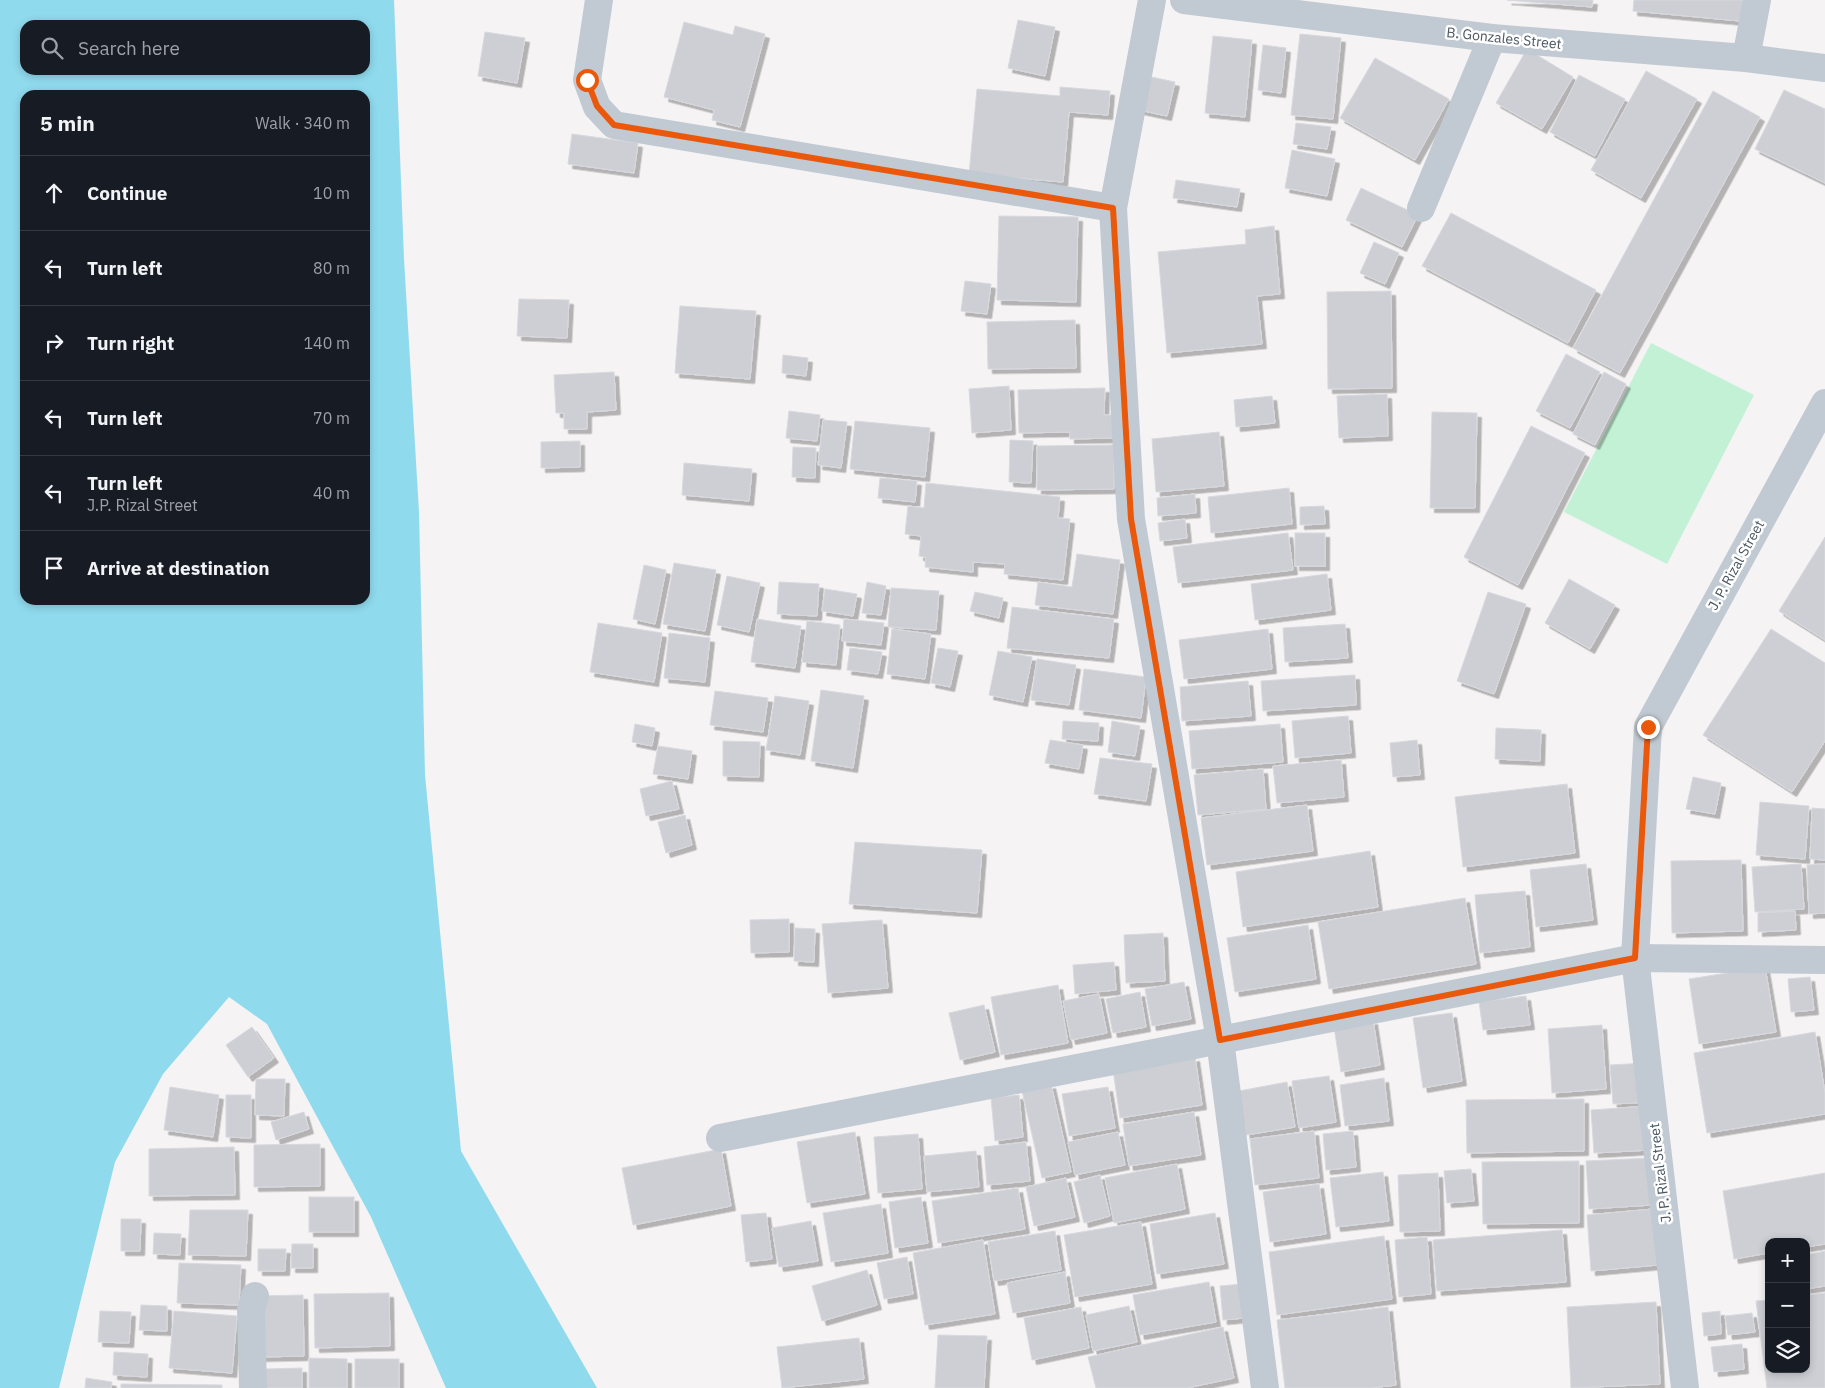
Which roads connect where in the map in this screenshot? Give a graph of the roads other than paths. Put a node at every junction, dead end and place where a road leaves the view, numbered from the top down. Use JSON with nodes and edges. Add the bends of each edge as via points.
{"nodes":[{"id":1,"x":599,"y":0,"type":"edge"},
{"id":2,"x":1152,"y":0,"type":"edge"},
{"id":3,"x":1184,"y":0,"type":"edge"},
{"id":4,"x":1757,"y":0,"type":"edge"},
{"id":5,"x":1492,"y":38,"type":"junction"},
{"id":6,"x":1746,"y":58,"type":"junction"},
{"id":7,"x":1825,"y":68,"type":"edge"},
{"id":8,"x":1113,"y":208,"type":"junction"},
{"id":9,"x":1421,"y":208,"type":"dead end"},
{"id":10,"x":1825,"y":403,"type":"edge"},
{"id":11,"x":1635,"y":958,"type":"junction"},
{"id":12,"x":1825,"y":960,"type":"edge"},
{"id":13,"x":1220,"y":1040,"type":"junction"},
{"id":14,"x":720,"y":1138,"type":"dead end"},
{"id":15,"x":255,"y":1296,"type":"dead end"},
{"id":16,"x":253,"y":1388,"type":"edge"},
{"id":17,"x":1265,"y":1388,"type":"edge"},
{"id":18,"x":1685,"y":1388,"type":"edge"}],
"edges":[{"from":1,"to":8,"type":"street","via":[[587,80],[597,106],[614,125]]},
{"from":2,"to":8,"type":"street"},
{"from":3,"to":5,"type":"street","name":"B. Gonzales Street"},
{"from":4,"to":6,"type":"street"},
{"from":5,"to":6,"type":"street","name":"B. Gonzales Street"},
{"from":5,"to":9,"type":"street"},
{"from":6,"to":7,"type":"street","name":"B. Gonzales Street"},
{"from":8,"to":13,"type":"street","via":[[1131,519]]},
{"from":10,"to":11,"type":"street","name":"J. P. Rizal Street","via":[[1648,727]]},
{"from":11,"to":12,"type":"street"},
{"from":11,"to":13,"type":"street"},
{"from":11,"to":18,"type":"street","name":"J. P. Rizal Street"},
{"from":13,"to":14,"type":"street"},
{"from":13,"to":17,"type":"street"},
{"from":15,"to":16,"type":"street","via":[[251,1310]]}]}
